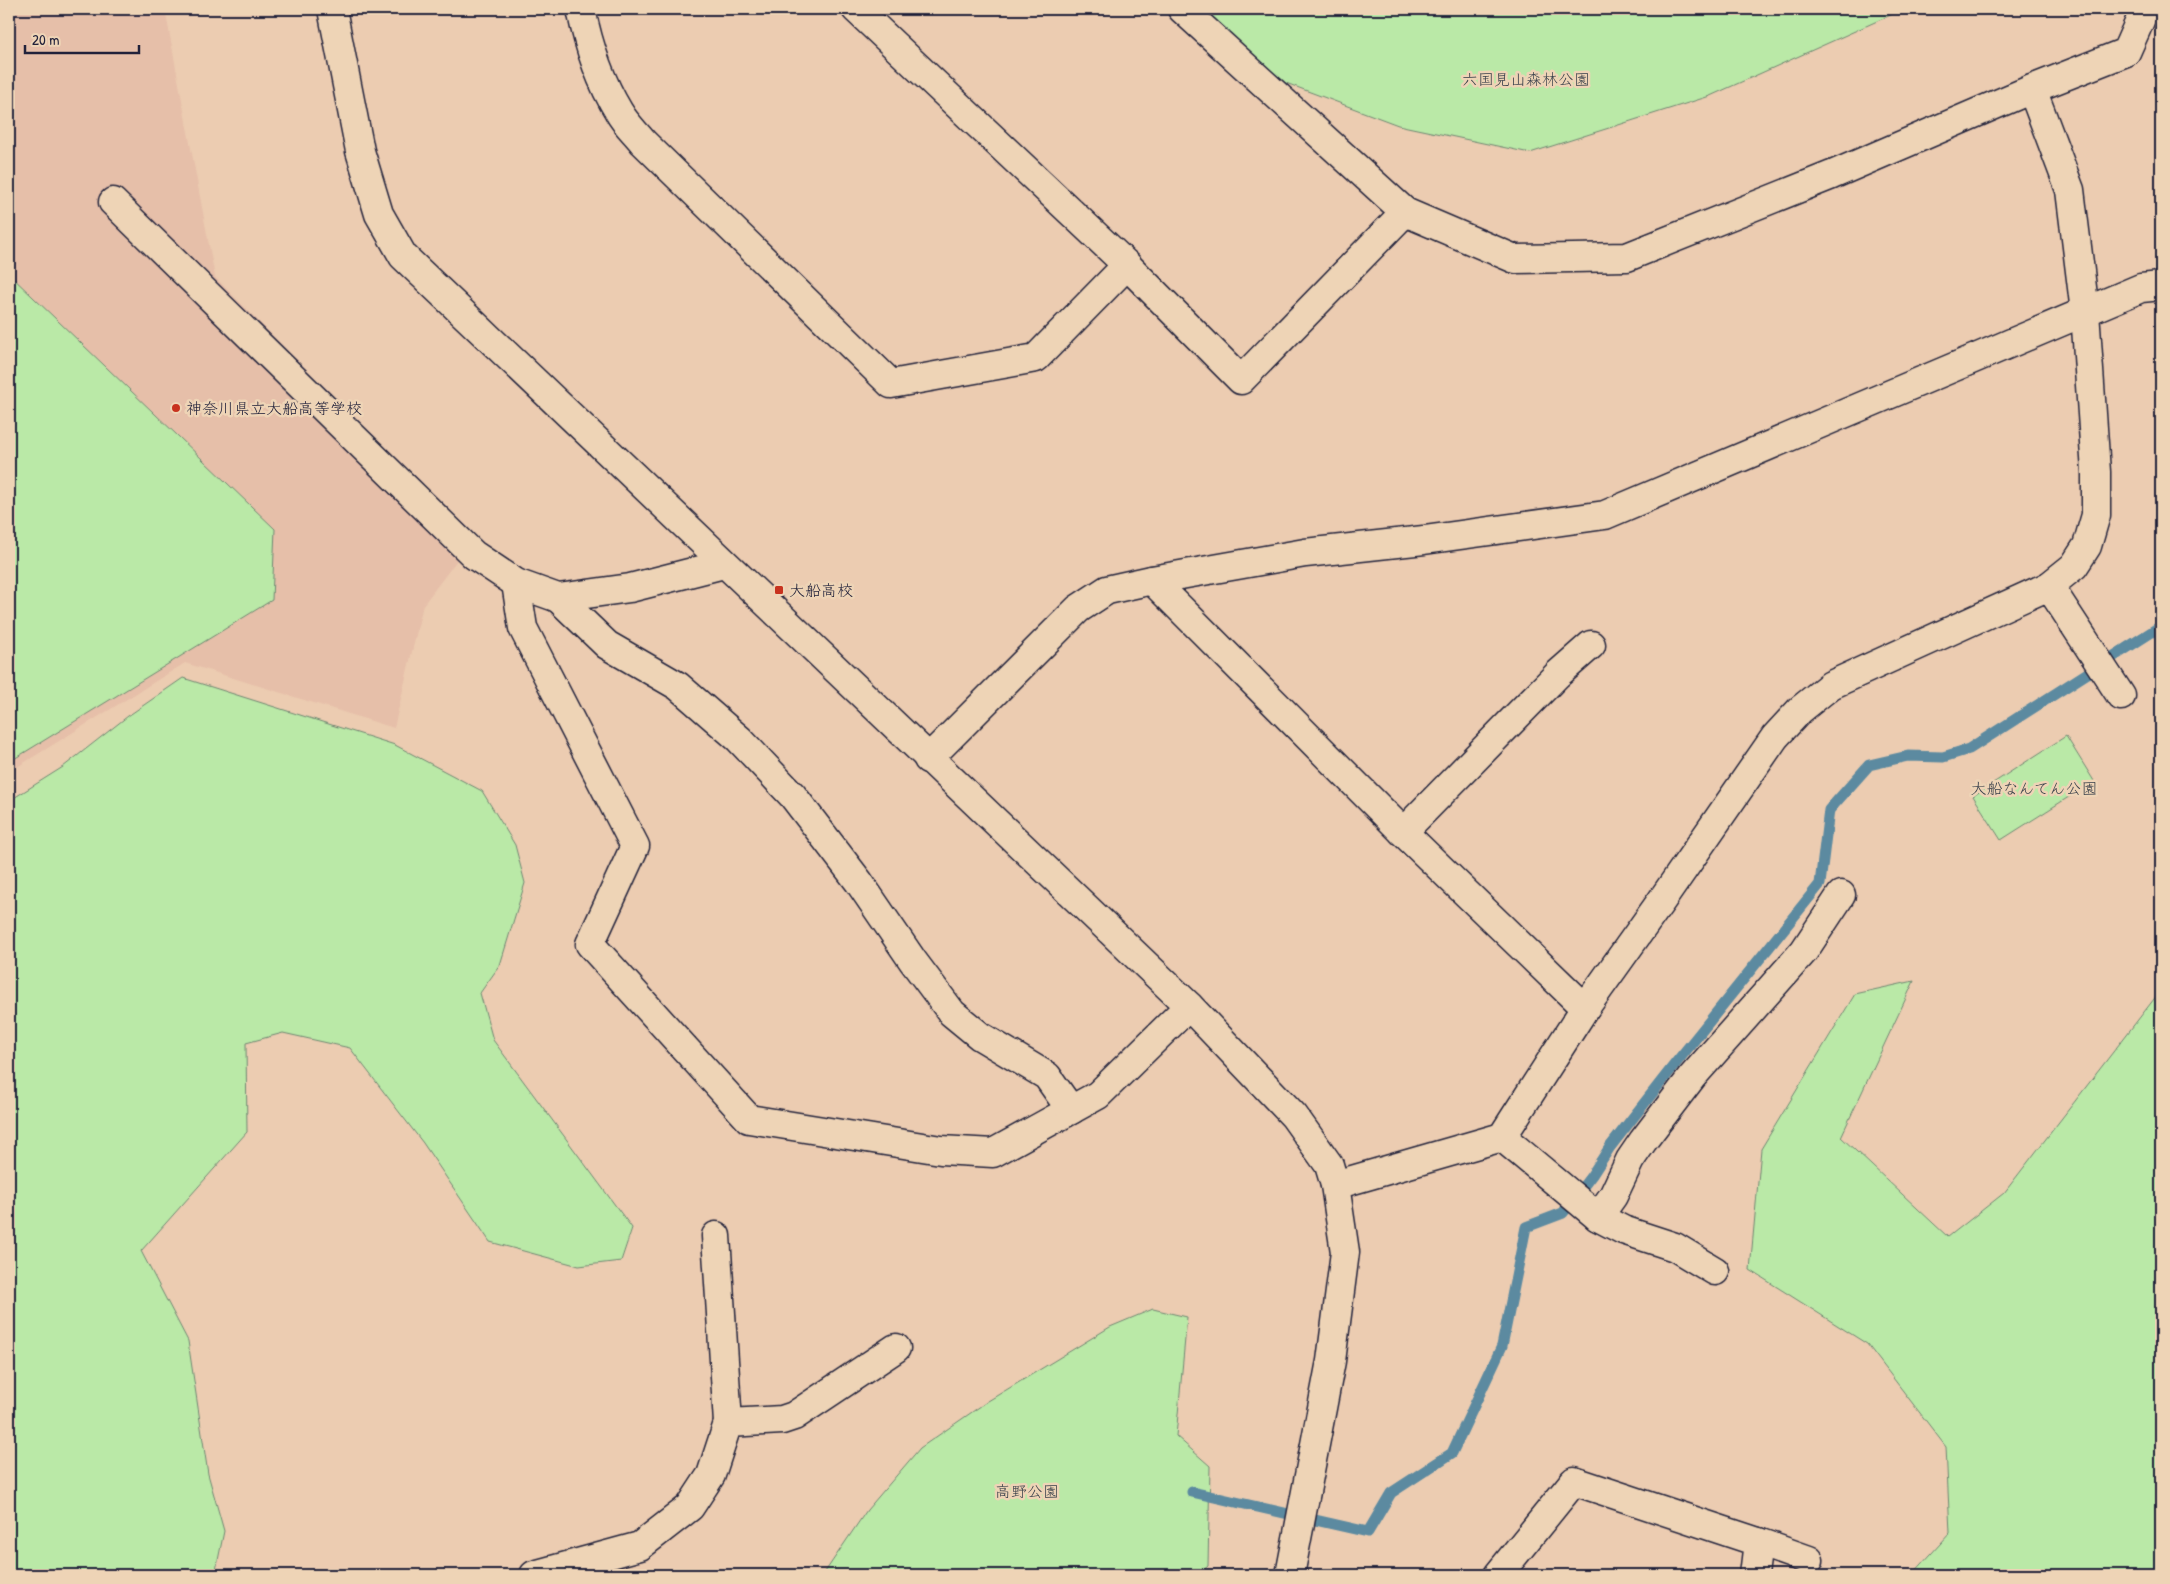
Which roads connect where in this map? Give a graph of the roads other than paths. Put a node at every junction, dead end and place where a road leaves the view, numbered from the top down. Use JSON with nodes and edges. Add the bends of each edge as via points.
{"nodes":[{"id":1,"x":332,"y":9,"type":"edge"},
{"id":2,"x":581,"y":9,"type":"edge"},
{"id":3,"x":856,"y":9,"type":"edge"},
{"id":4,"x":1182,"y":9,"type":"edge"},
{"id":5,"x":2142,"y":9,"type":"edge"},
{"id":6,"x":2032,"y":88,"type":"junction"},
{"id":7,"x":113,"y":202,"type":"dead end"},
{"id":8,"x":1405,"y":212,"type":"junction"},
{"id":9,"x":1127,"y":265,"type":"junction"},
{"id":10,"x":2161,"y":286,"type":"edge"},
{"id":11,"x":2085,"y":312,"type":"junction"},
{"id":12,"x":724,"y":564,"type":"junction"},
{"id":13,"x":1152,"y":580,"type":"junction"},
{"id":14,"x":516,"y":583,"type":"junction"},
{"id":15,"x":2049,"y":586,"type":"junction"},
{"id":16,"x":558,"y":598,"type":"junction"},
{"id":17,"x":1591,"y":645,"type":"dead end"},
{"id":18,"x":2122,"y":696,"type":"dead end"},
{"id":19,"x":928,"y":759,"type":"junction"},
{"id":20,"x":1403,"y":832,"type":"junction"},
{"id":21,"x":1841,"y":895,"type":"dead end"},
{"id":22,"x":1189,"y":1006,"type":"junction"},
{"id":23,"x":1585,"y":1008,"type":"junction"},
{"id":24,"x":1071,"y":1110,"type":"junction"},
{"id":25,"x":1502,"y":1136,"type":"junction"},
{"id":26,"x":1336,"y":1185,"type":"junction"},
{"id":27,"x":1598,"y":1217,"type":"junction"},
{"id":28,"x":716,"y":1236,"type":"dead end"},
{"id":29,"x":1715,"y":1271,"type":"dead end"},
{"id":30,"x":896,"y":1348,"type":"dead end"},
{"id":31,"x":728,"y":1423,"type":"junction"},
{"id":32,"x":1758,"y":1542,"type":"junction"},
{"id":33,"x":1809,"y":1560,"type":"dead end"},
{"id":34,"x":534,"y":1575,"type":"edge"},
{"id":35,"x":1290,"y":1575,"type":"edge"},
{"id":36,"x":1498,"y":1575,"type":"edge"},
{"id":37,"x":1754,"y":1575,"type":"edge"}],
"edges":[{"from":1,"to":12,"type":"street","via":[[360,151],[379,214],[403,256]]},
{"from":2,"to":9,"type":"street","via":[[599,70],[619,112],[644,142],[891,384],[1036,358]]},
{"from":3,"to":9,"type":"street"},
{"from":4,"to":8,"type":"street"},
{"from":5,"to":6,"type":"street","via":[[2126,52]]},
{"from":6,"to":8,"type":"street","via":[[1832,175],[1627,257],[1515,259]]},
{"from":6,"to":11,"type":"street","via":[[2070,190]]},
{"from":7,"to":14,"type":"street","via":[[474,555]]},
{"from":8,"to":9,"type":"street","via":[[1241,380]]},
{"from":10,"to":11,"type":"street","via":[[2141,288]]},
{"from":11,"to":13,"type":"street","via":[[1605,515],[1305,553]]},
{"from":11,"to":15,"type":"street","via":[[2096,515],[2087,546],[2074,566]]},
{"from":12,"to":16,"type":"street","via":[[630,588]]},
{"from":12,"to":19,"type":"street"},
{"from":13,"to":19,"type":"street","via":[[1107,590],[1078,609]]},
{"from":13,"to":20,"type":"street"},
{"from":14,"to":16,"type":"street"},
{"from":14,"to":24,"type":"street","via":[[523,628],[636,846],[590,944],[749,1120],[941,1150],[993,1153]]},
{"from":15,"to":18,"type":"street"},
{"from":15,"to":23,"type":"street","via":[[1831,686],[1800,710],[1775,737]]},
{"from":16,"to":24,"type":"street","via":[[607,645],[678,686],[739,739],[793,796],[952,1013],[980,1036],[1047,1076]]},
{"from":17,"to":20,"type":"street","via":[[1558,674]]},
{"from":19,"to":22,"type":"street"},
{"from":20,"to":23,"type":"street"},
{"from":21,"to":27,"type":"street","via":[[1804,950],[1692,1077],[1643,1141]]},
{"from":22,"to":24,"type":"street","via":[[1098,1095]]},
{"from":22,"to":26,"type":"street","via":[[1294,1116],[1329,1165]]},
{"from":23,"to":25,"type":"street"},
{"from":25,"to":26,"type":"street"},
{"from":25,"to":27,"type":"street"},
{"from":26,"to":35,"type":"street","via":[[1345,1252],[1331,1361]]},
{"from":27,"to":29,"type":"street","via":[[1623,1230],[1675,1247]]},
{"from":28,"to":31,"type":"street"},
{"from":30,"to":31,"type":"street","via":[[794,1416],[782,1420]]},
{"from":31,"to":34,"type":"street","via":[[710,1475],[690,1507],[640,1546]]},
{"from":32,"to":33,"type":"street"},
{"from":32,"to":36,"type":"street","via":[[1574,1481]]},
{"from":32,"to":37,"type":"street"}]}
